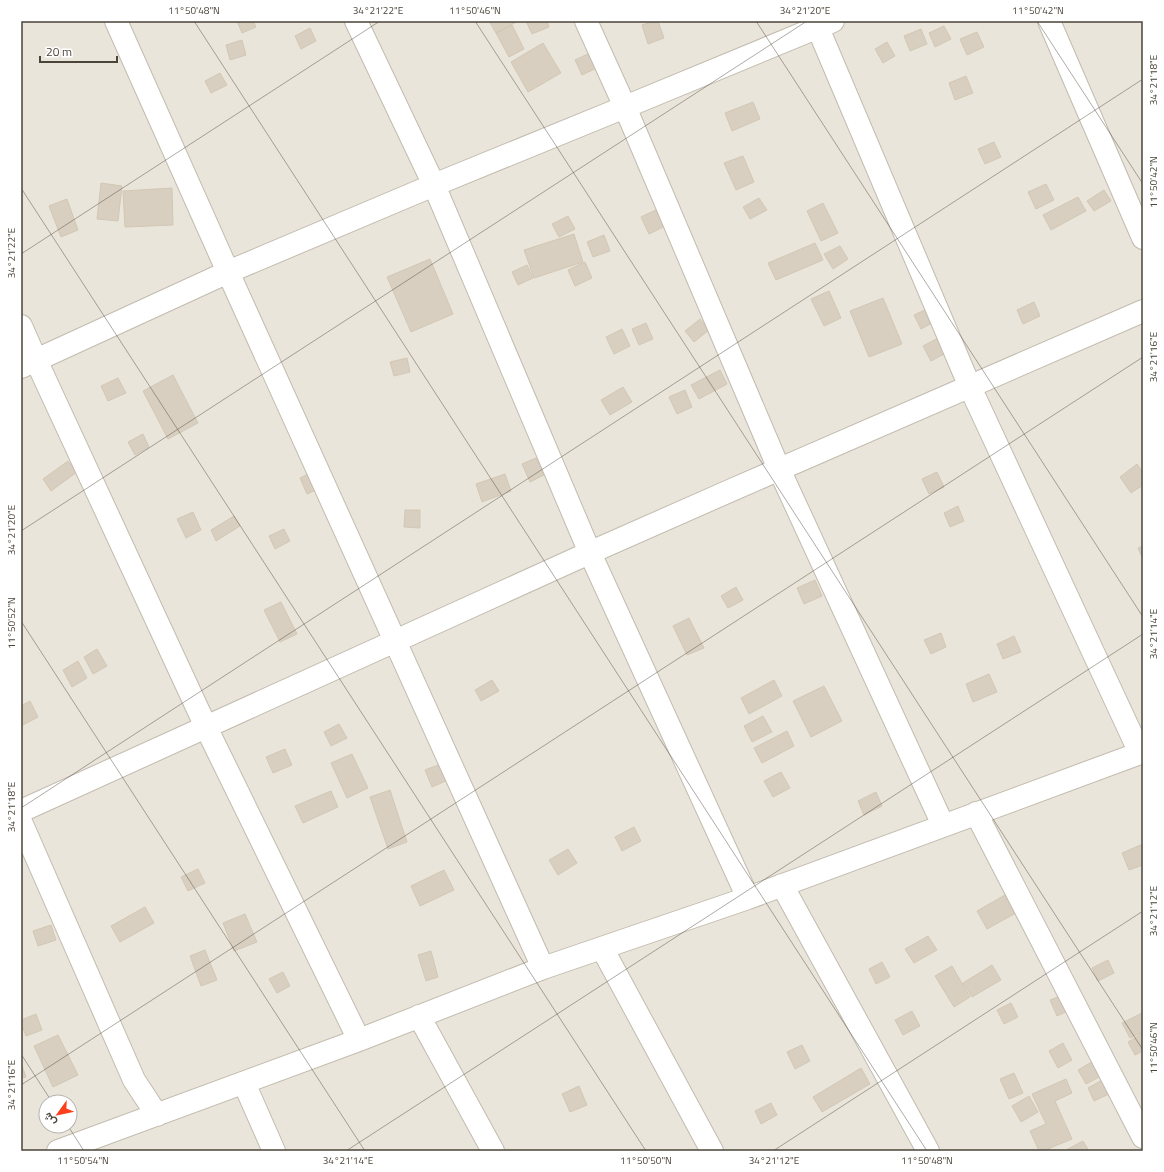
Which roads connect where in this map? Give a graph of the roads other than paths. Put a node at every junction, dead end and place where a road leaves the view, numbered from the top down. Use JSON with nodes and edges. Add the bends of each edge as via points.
{"nodes":[{"id":1,"x":116,"y":21,"type":"edge"},
{"id":2,"x":356,"y":21,"type":"edge"},
{"id":3,"x":586,"y":21,"type":"edge"},
{"id":4,"x":1049,"y":21,"type":"edge"},
{"id":5,"x":822,"y":23,"type":"edge"},
{"id":6,"x":625,"y":107,"type":"junction"},
{"id":7,"x":434,"y":185,"type":"junction"},
{"id":8,"x":1143,"y":238,"type":"edge"},
{"id":9,"x":228,"y":272,"type":"junction"},
{"id":10,"x":1143,"y":311,"type":"edge"},
{"id":11,"x":21,"y":326,"type":"edge"},
{"id":12,"x":28,"y":363,"type":"edge"},
{"id":13,"x":970,"y":387,"type":"junction"},
{"id":14,"x":779,"y":469,"type":"junction"},
{"id":15,"x":590,"y":553,"type":"junction"},
{"id":16,"x":394,"y":641,"type":"junction"},
{"id":17,"x":206,"y":727,"type":"junction"},
{"id":18,"x":1141,"y":753,"type":"edge"},
{"id":19,"x":21,"y":811,"type":"edge"},
{"id":20,"x":976,"y":813,"type":"junction"},
{"id":21,"x":21,"y":822,"type":"edge"},
{"id":22,"x":943,"y":825,"type":"junction"},
{"id":23,"x":782,"y":885,"type":"junction"},
{"id":24,"x":748,"y":898,"type":"junction"},
{"id":25,"x":602,"y":948,"type":"junction"},
{"id":26,"x":543,"y":968,"type":"junction"},
{"id":27,"x":419,"y":1016,"type":"junction"},
{"id":28,"x":359,"y":1040,"type":"junction"},
{"id":29,"x":244,"y":1083,"type":"junction"},
{"id":30,"x":157,"y":1115,"type":"junction"},
{"id":31,"x":1143,"y":1138,"type":"edge"},
{"id":32,"x":58,"y":1151,"type":"edge"},
{"id":33,"x":274,"y":1151,"type":"edge"},
{"id":34,"x":493,"y":1151,"type":"edge"},
{"id":35,"x":712,"y":1151,"type":"edge"},
{"id":36,"x":928,"y":1151,"type":"edge"}],
"edges":[{"from":1,"to":9,"type":"street"},
{"from":2,"to":7,"type":"street"},
{"from":3,"to":6,"type":"street"},
{"from":4,"to":8,"type":"street"},
{"from":5,"to":6,"type":"street"},
{"from":5,"to":13,"type":"street"},
{"from":6,"to":7,"type":"street"},
{"from":6,"to":14,"type":"street"},
{"from":7,"to":9,"type":"street"},
{"from":7,"to":15,"type":"street"},
{"from":9,"to":12,"type":"street"},
{"from":9,"to":16,"type":"street"},
{"from":10,"to":13,"type":"street"},
{"from":11,"to":12,"type":"street"},
{"from":12,"to":17,"type":"street"},
{"from":13,"to":14,"type":"street"},
{"from":13,"to":18,"type":"street"},
{"from":14,"to":15,"type":"street"},
{"from":14,"to":22,"type":"street"},
{"from":15,"to":16,"type":"street"},
{"from":15,"to":24,"type":"street"},
{"from":16,"to":17,"type":"street"},
{"from":16,"to":26,"type":"street"},
{"from":17,"to":19,"type":"street"},
{"from":17,"to":28,"type":"street"},
{"from":18,"to":20,"type":"street"},
{"from":20,"to":22,"type":"street"},
{"from":20,"to":31,"type":"street"},
{"from":21,"to":30,"type":"street","via":[[134,1080]]},
{"from":22,"to":23,"type":"street"},
{"from":23,"to":24,"type":"street"},
{"from":23,"to":36,"type":"street"},
{"from":24,"to":25,"type":"street"},
{"from":25,"to":26,"type":"street"},
{"from":25,"to":35,"type":"street"},
{"from":26,"to":27,"type":"street"},
{"from":27,"to":28,"type":"street"},
{"from":27,"to":34,"type":"street"},
{"from":28,"to":29,"type":"street"},
{"from":29,"to":30,"type":"street"},
{"from":29,"to":33,"type":"street"},
{"from":30,"to":32,"type":"street"}]}
